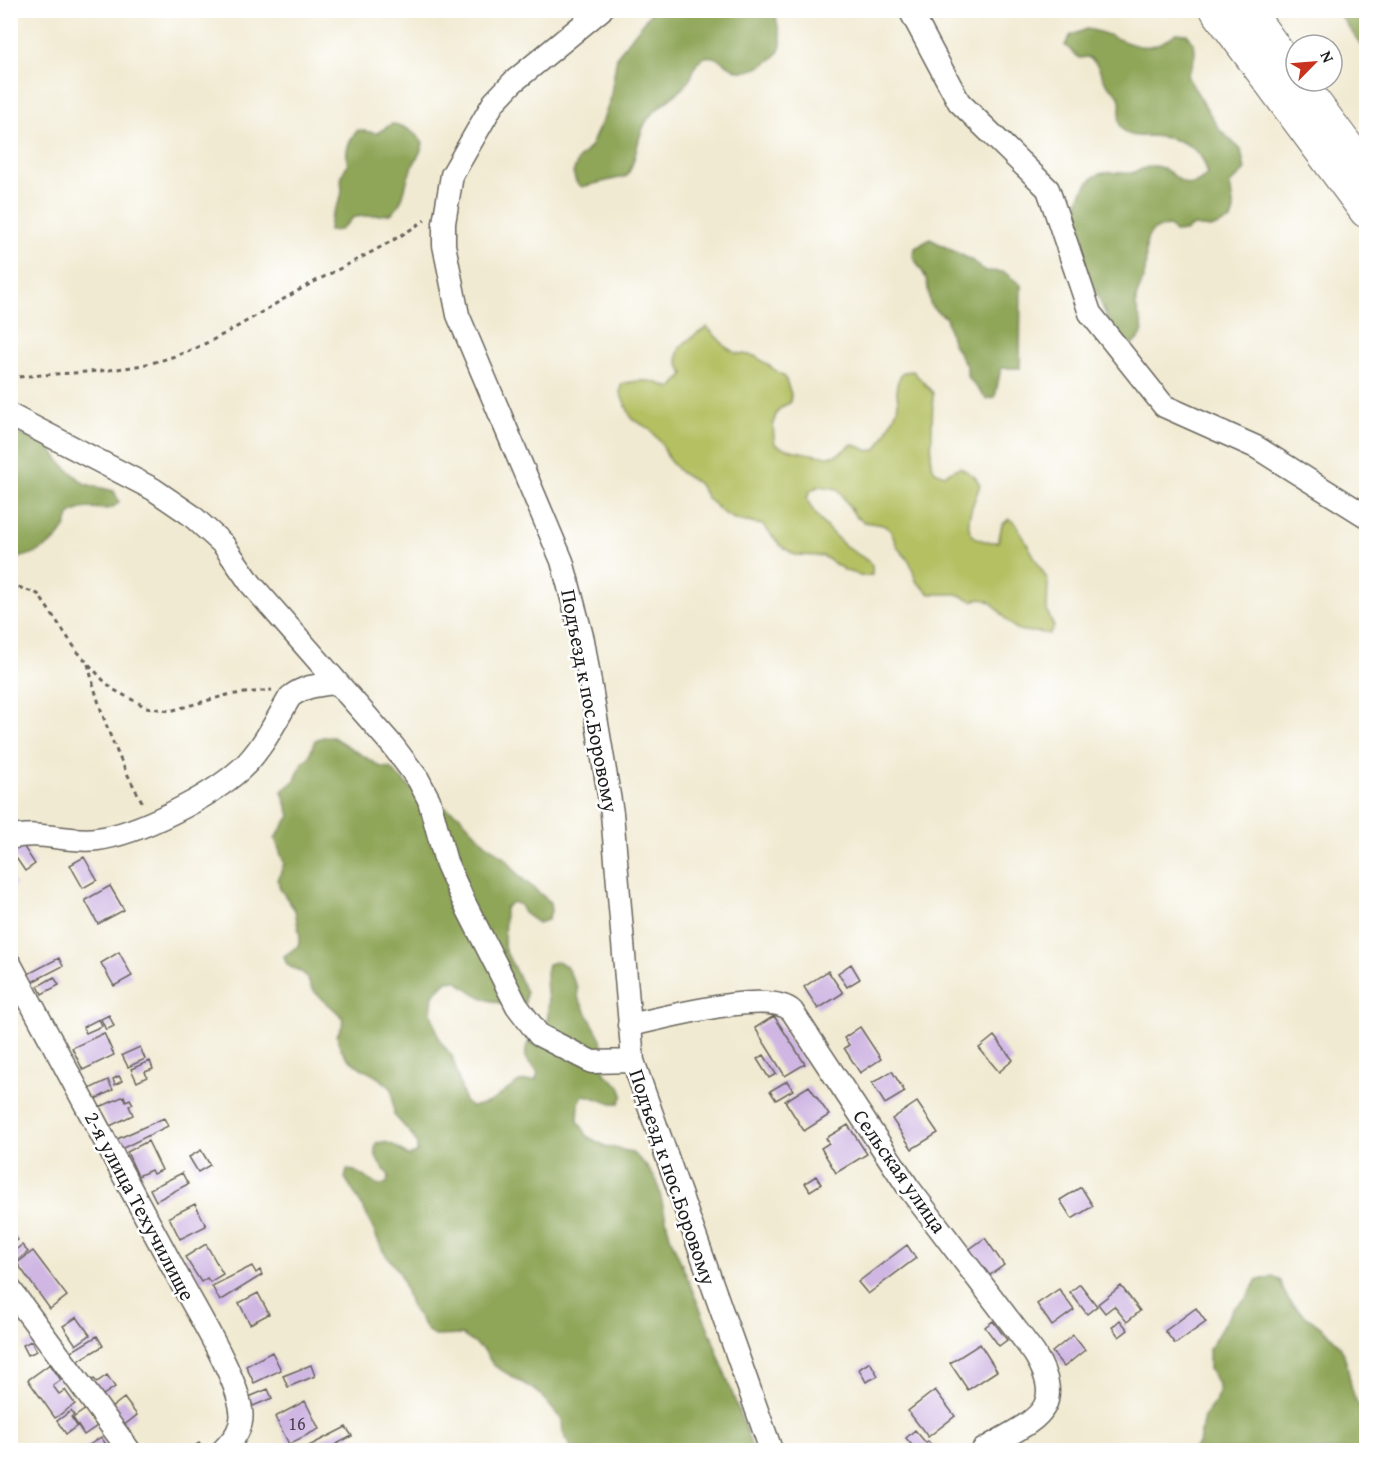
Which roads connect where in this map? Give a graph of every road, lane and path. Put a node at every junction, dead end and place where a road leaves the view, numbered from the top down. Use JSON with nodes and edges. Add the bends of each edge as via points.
{"nodes":[{"id":1,"x":601,"y":10,"type":"edge"},
{"id":2,"x":910,"y":10,"type":"edge"},
{"id":3,"x":1217,"y":10,"type":"edge"},
{"id":4,"x":1247,"y":10,"type":"edge"},
{"id":5,"x":1284,"y":61,"type":"edge"},
{"id":6,"x":1307,"y":93,"type":"edge"},
{"id":7,"x":1366,"y":172,"type":"edge"},
{"id":8,"x":446,"y":205,"type":"junction"},
{"id":9,"x":1366,"y":211,"type":"edge"},
{"id":10,"x":10,"y":378,"type":"edge"},
{"id":11,"x":10,"y":415,"type":"edge"},
{"id":12,"x":1366,"y":516,"type":"edge"},
{"id":13,"x":10,"y":584,"type":"edge"},
{"id":14,"x":88,"y":663,"type":"junction"},
{"id":15,"x":336,"y":683,"type":"junction"},
{"id":16,"x":306,"y":687,"type":"junction"},
{"id":17,"x":153,"y":821,"type":"junction"},
{"id":18,"x":10,"y":838,"type":"edge"},
{"id":19,"x":10,"y":964,"type":"edge"},
{"id":20,"x":629,"y":1025,"type":"junction"},
{"id":21,"x":633,"y":1061,"type":"junction"},
{"id":22,"x":10,"y":1289,"type":"edge"},
{"id":23,"x":129,"y":1450,"type":"edge"},
{"id":24,"x":223,"y":1450,"type":"edge"},
{"id":25,"x":771,"y":1450,"type":"edge"},
{"id":26,"x":983,"y":1450,"type":"edge"}],
"edges":[{"from":1,"to":8,"type":"street","name":"Подъезд к пос.Боровому","via":[[494,102],[452,175]]},
{"from":2,"to":12,"type":"street","via":[[959,102],[1048,189],[1090,313],[1164,406],[1256,447]]},
{"from":3,"to":9,"type":"highway"},
{"from":4,"to":5,"type":"highway"},
{"from":6,"to":7,"type":"highway"},
{"from":8,"to":10,"type":"path","via":[[403,236],[218,339],[156,362],[95,373]]},
{"from":8,"to":20,"type":"street","name":"Подъезд к пос.Боровому","via":[[444,245],[458,315],[562,561],[582,640],[613,824]]},
{"from":11,"to":15,"type":"street","via":[[132,476],[191,515],[223,544]]},
{"from":13,"to":14,"type":"path","via":[[38,594]]},
{"from":14,"to":16,"type":"path","via":[[114,690],[163,712],[237,693]]},
{"from":14,"to":17,"type":"path","via":[[105,727]]},
{"from":15,"to":16,"type":"street"},
{"from":15,"to":21,"type":"street","via":[[418,779],[464,902],[517,1006],[539,1035],[592,1062]]},
{"from":16,"to":17,"type":"street","via":[[290,697],[259,749],[240,770]]},
{"from":17,"to":18,"type":"street","via":[[118,836],[95,839],[44,834]]},
{"from":19,"to":24,"type":"street","name":"2-я улица Техучилище","via":[[236,1391],[241,1408],[240,1429]]},
{"from":20,"to":21,"type":"street","name":"Подъезд к пос.Боровому"},
{"from":20,"to":26,"type":"street","name":"Сельская улица","via":[[743,1003],[775,1002],[792,1011],[908,1187],[1048,1377],[1050,1396],[1043,1409]]},
{"from":21,"to":25,"type":"street","name":"Подъезд к пос.Боровому"},
{"from":22,"to":23,"type":"street"}]}
